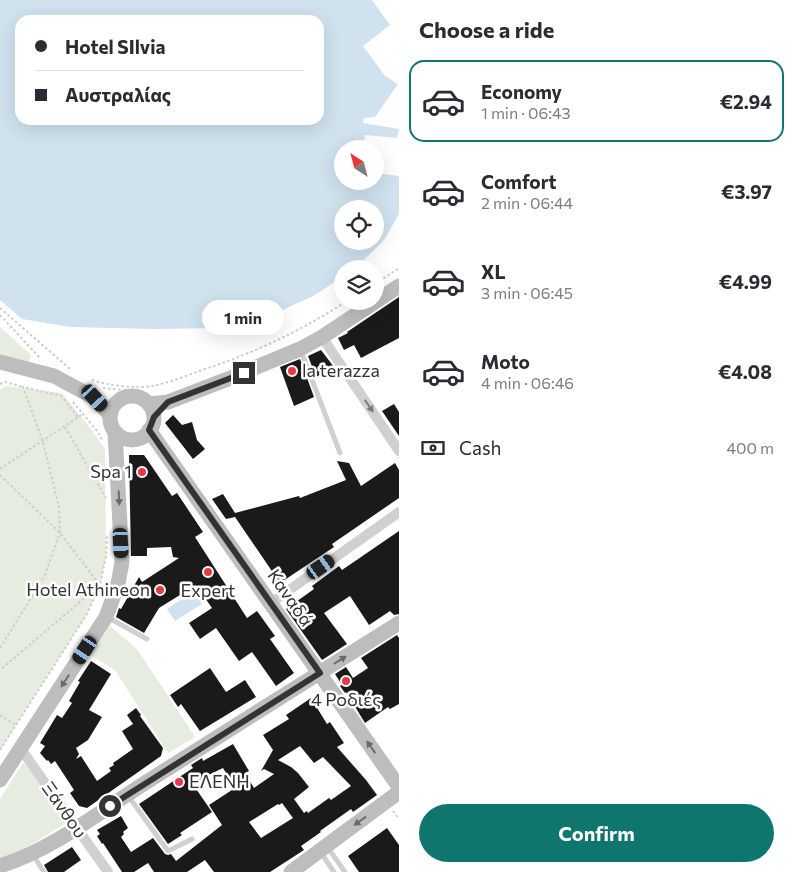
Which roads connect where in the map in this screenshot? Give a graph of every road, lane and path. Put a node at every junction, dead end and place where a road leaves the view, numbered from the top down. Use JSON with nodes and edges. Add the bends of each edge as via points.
{"nodes":[{"id":1,"x":399,"y":268,"type":"edge"},
{"id":2,"x":384,"y":278,"type":"edge"},
{"id":3,"x":399,"y":286,"type":"edge"},
{"id":4,"x":0,"y":308,"type":"edge"},
{"id":5,"x":334,"y":310,"type":"edge"},
{"id":6,"x":0,"y":316,"type":"edge"},
{"id":7,"x":322,"y":337,"type":"junction"},
{"id":8,"x":300,"y":349,"type":"junction"},
{"id":9,"x":40,"y":358,"type":"dead end"},
{"id":10,"x":0,"y":362,"type":"edge"},
{"id":11,"x":73,"y":371,"type":"dead end"},
{"id":12,"x":85,"y":378,"type":"dead end"},
{"id":13,"x":0,"y":384,"type":"edge"},
{"id":14,"x":23,"y":387,"type":"junction"},
{"id":15,"x":97,"y":393,"type":"junction"},
{"id":16,"x":70,"y":398,"type":"dead end"},
{"id":17,"x":113,"y":408,"type":"junction"},
{"id":18,"x":150,"y":411,"type":"junction"},
{"id":19,"x":83,"y":414,"type":"junction"},
{"id":20,"x":78,"y":417,"type":"junction"},
{"id":21,"x":65,"y":426,"type":"junction"},
{"id":22,"x":116,"y":432,"type":"junction"},
{"id":23,"x":102,"y":440,"type":"dead end"},
{"id":24,"x":43,"y":442,"type":"junction"},
{"id":25,"x":399,"y":451,"type":"edge"},
{"id":26,"x":340,"y":453,"type":"dead end"},
{"id":27,"x":0,"y":469,"type":"edge"},
{"id":28,"x":0,"y":474,"type":"edge"},
{"id":29,"x":107,"y":492,"type":"dead end"},
{"id":30,"x":399,"y":512,"type":"edge"},
{"id":31,"x":107,"y":528,"type":"dead end"},
{"id":32,"x":60,"y":533,"type":"junction"},
{"id":33,"x":100,"y":585,"type":"junction"},
{"id":34,"x":271,"y":603,"type":"junction"},
{"id":35,"x":106,"y":617,"type":"junction"},
{"id":36,"x":399,"y":623,"type":"edge"},
{"id":37,"x":147,"y":639,"type":"dead end"},
{"id":38,"x":0,"y":648,"type":"edge"},
{"id":39,"x":0,"y":670,"type":"edge"},
{"id":40,"x":320,"y":673,"type":"junction"},
{"id":41,"x":0,"y":715,"type":"edge"},
{"id":42,"x":16,"y":725,"type":"junction"},
{"id":43,"x":21,"y":749,"type":"junction"},
{"id":44,"x":0,"y":750,"type":"edge"},
{"id":45,"x":0,"y":780,"type":"edge"},
{"id":46,"x":399,"y":787,"type":"edge"},
{"id":47,"x":399,"y":792,"type":"edge"},
{"id":48,"x":127,"y":795,"type":"junction"},
{"id":49,"x":78,"y":828,"type":"junction"},
{"id":50,"x":192,"y":839,"type":"dead end"},
{"id":51,"x":322,"y":848,"type":"junction"},
{"id":52,"x":31,"y":853,"type":"junction"},
{"id":53,"x":0,"y":866,"type":"edge"},
{"id":54,"x":44,"y":872,"type":"edge"},
{"id":55,"x":108,"y":872,"type":"edge"},
{"id":56,"x":292,"y":872,"type":"edge"},
{"id":57,"x":334,"y":872,"type":"edge"},
{"id":58,"x":345,"y":872,"type":"edge"}],
"edges":[{"from":1,"to":2,"type":"path"},
{"from":3,"to":7,"type":"street"},
{"from":4,"to":11,"type":"path"},
{"from":5,"to":12,"type":"path","via":[[267,346],[150,387],[108,384]]},
{"from":6,"to":9,"type":"path"},
{"from":7,"to":8,"type":"street"},
{"from":7,"to":25,"type":"street","one_way":true},
{"from":8,"to":18,"type":"street"},
{"from":8,"to":26,"type":"lane"},
{"from":10,"to":15,"type":"street","via":[[54,376]]},
{"from":13,"to":14,"type":"path","via":[[5,382]]},
{"from":14,"to":20,"type":"path","via":[[60,396]]},
{"from":14,"to":24,"type":"path"},
{"from":15,"to":17,"type":"street"},
{"from":15,"to":18,"type":"path"},
{"from":16,"to":19,"type":"path"},
{"from":17,"to":18,"type":"street","via":[[129,396],[143,399]]},
{"from":17,"to":22,"type":"street","via":[[110,422]]},
{"from":18,"to":22,"type":"street","via":[[144,435],[131,439]]},
{"from":18,"to":34,"type":"street","name":"Καναδά"},
{"from":19,"to":20,"type":"path"},
{"from":19,"to":23,"type":"path"},
{"from":20,"to":21,"type":"path"},
{"from":21,"to":24,"type":"path"},
{"from":21,"to":29,"type":"path","via":[[107,501]]},
{"from":22,"to":35,"type":"street","one_way":true,"via":[[122,562]]},
{"from":24,"to":27,"type":"path"},
{"from":24,"to":32,"type":"path","via":[[59,507]]},
{"from":28,"to":32,"type":"path"},
{"from":30,"to":34,"type":"street"},
{"from":31,"to":33,"type":"path"},
{"from":32,"to":33,"type":"path"},
{"from":32,"to":38,"type":"path","via":[[44,577]]},
{"from":33,"to":39,"type":"path"},
{"from":33,"to":42,"type":"path","via":[[87,614]]},
{"from":34,"to":40,"type":"street","name":"Καναδά"},
{"from":35,"to":37,"type":"lane"},
{"from":35,"to":43,"type":"street","one_way":true},
{"from":40,"to":36,"type":"street","one_way":true},
{"from":46,"to":40,"type":"street","name":"Καναδά","one_way":true},
{"from":40,"to":48,"type":"street"},
{"from":41,"to":42,"type":"path"},
{"from":42,"to":44,"type":"path"},
{"from":43,"to":45,"type":"street"},
{"from":43,"to":49,"type":"street","name":"Ξάνθου"},
{"from":47,"to":51,"type":"street","one_way":true},
{"from":48,"to":49,"type":"street"},
{"from":48,"to":50,"type":"lane","via":[[168,851]]},
{"from":49,"to":52,"type":"street"},
{"from":49,"to":55,"type":"street","name":"Ξάνθου"},
{"from":51,"to":56,"type":"street"},
{"from":51,"to":57,"type":"lane"},
{"from":51,"to":58,"type":"lane"},
{"from":52,"to":53,"type":"street"},
{"from":52,"to":54,"type":"lane"}]}
